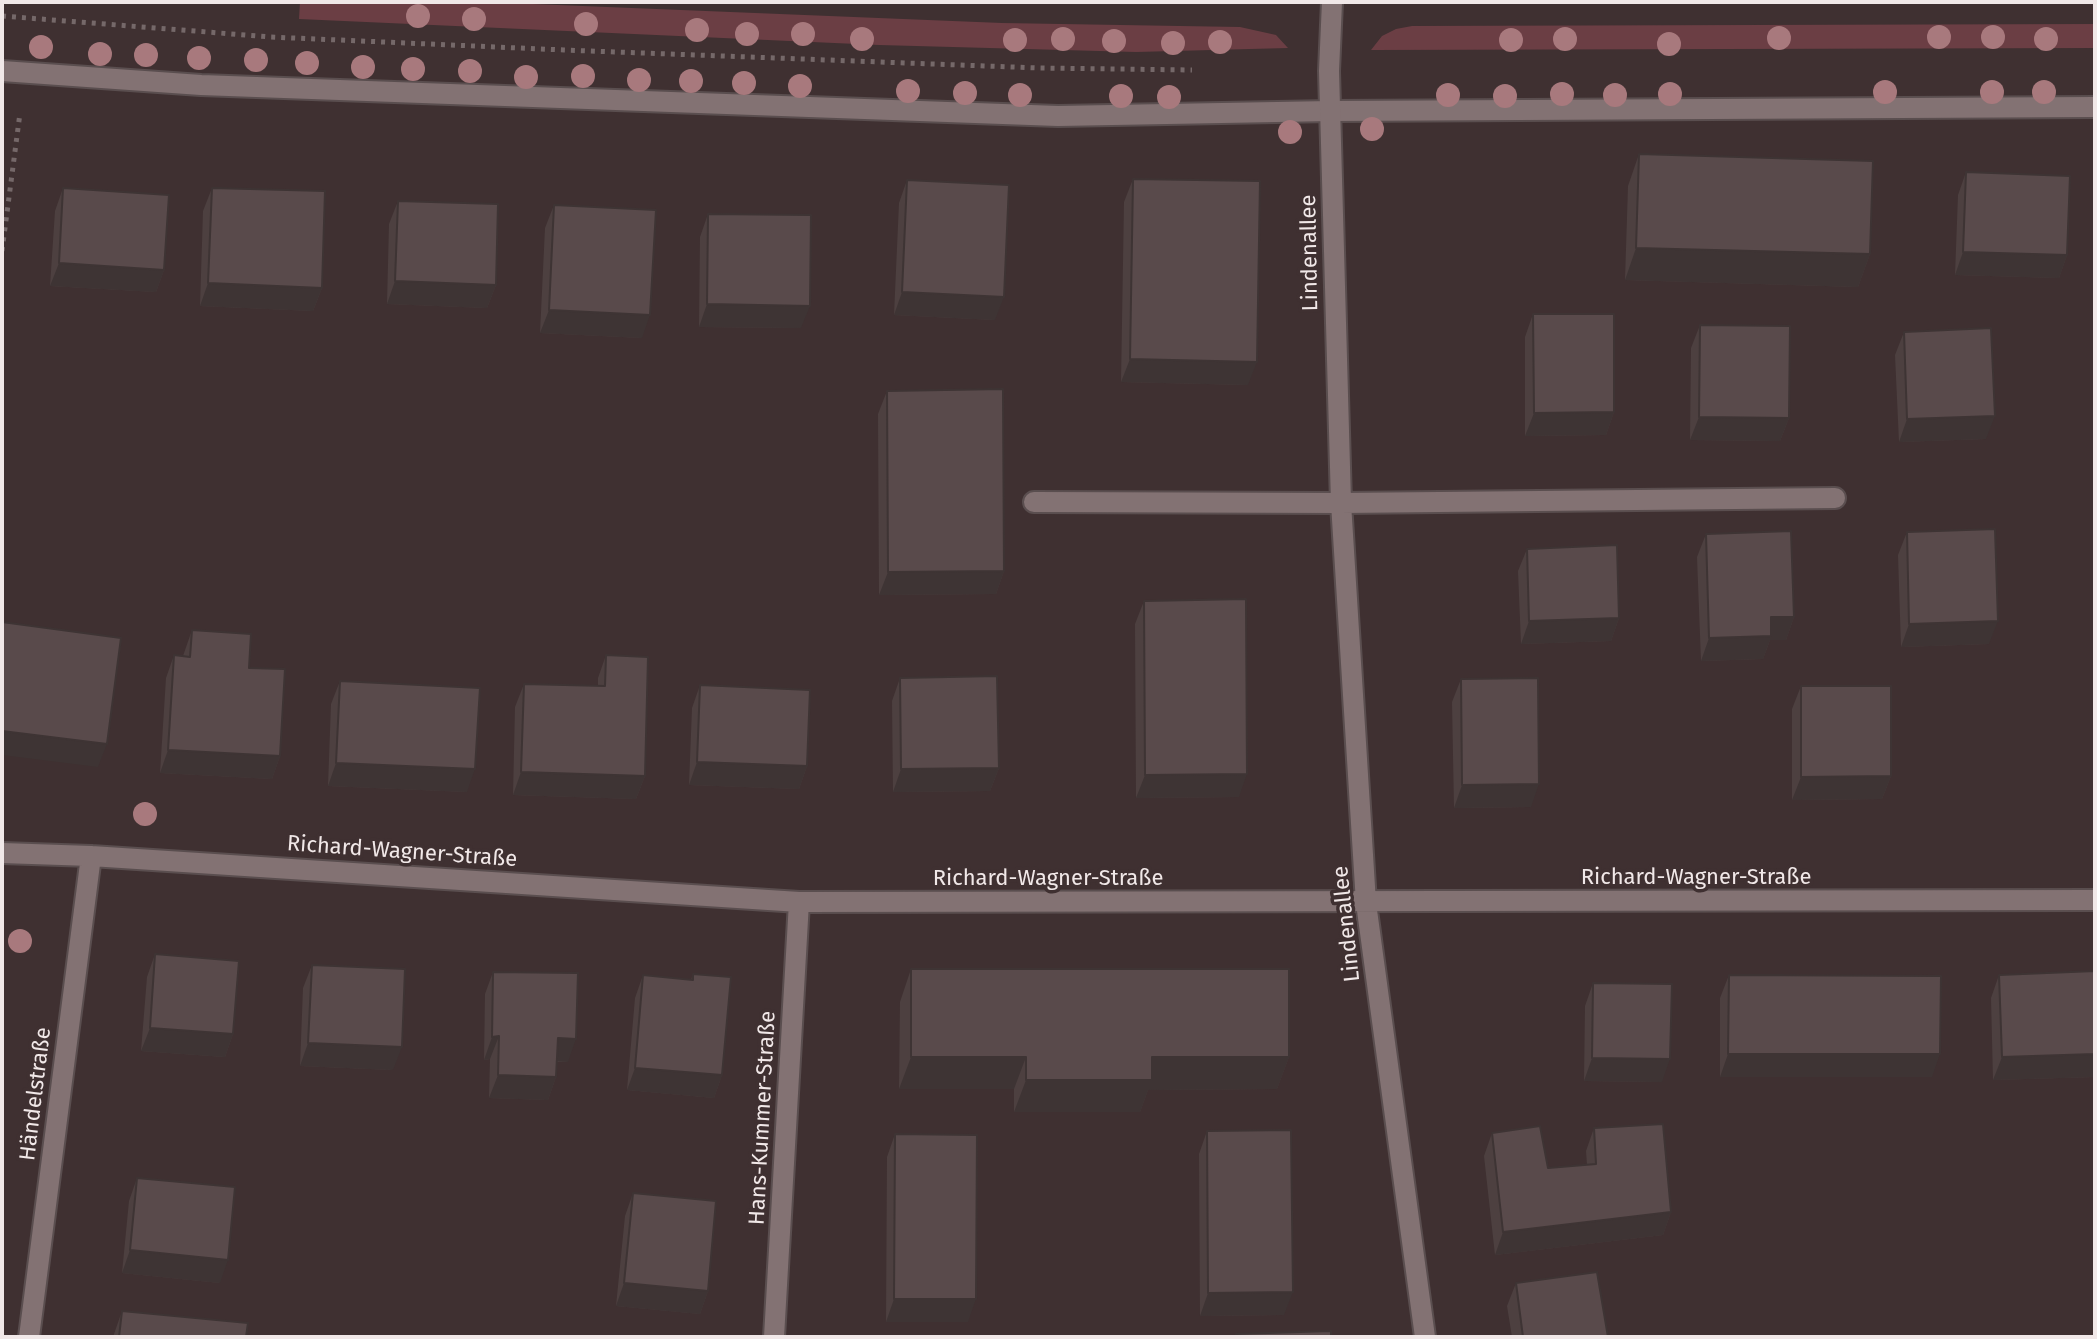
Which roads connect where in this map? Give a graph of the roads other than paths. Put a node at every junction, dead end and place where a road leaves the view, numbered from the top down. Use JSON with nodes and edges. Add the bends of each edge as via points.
{"nodes":[{"id":1,"x":1332,"y":2,"type":"edge"},
{"id":2,"x":2,"y":71,"type":"edge"},
{"id":3,"x":2095,"y":107,"type":"edge"},
{"id":4,"x":1331,"y":111,"type":"junction"},
{"id":5,"x":1835,"y":498,"type":"dead end"},
{"id":6,"x":1034,"y":502,"type":"dead end"},
{"id":7,"x":1341,"y":503,"type":"junction"},
{"id":8,"x":2,"y":853,"type":"edge"},
{"id":9,"x":91,"y":856,"type":"junction"},
{"id":10,"x":2095,"y":900,"type":"edge"},
{"id":11,"x":799,"y":902,"type":"junction"},
{"id":12,"x":1366,"y":903,"type":"junction"},
{"id":13,"x":29,"y":1337,"type":"edge"},
{"id":14,"x":774,"y":1337,"type":"edge"},
{"id":15,"x":1425,"y":1337,"type":"edge"}],
"edges":[{"from":1,"to":4,"type":"street","name":"Lindenallee"},
{"from":2,"to":4,"type":"street","via":[[216,86],[1027,115]]},
{"from":3,"to":4,"type":"street"},
{"from":4,"to":7,"type":"street","name":"Lindenallee"},
{"from":5,"to":7,"type":"street"},
{"from":6,"to":7,"type":"street"},
{"from":7,"to":12,"type":"street","name":"Lindenallee"},
{"from":8,"to":9,"type":"street","name":"Richard-Wagner-Straße"},
{"from":9,"to":11,"type":"street","name":"Richard-Wagner-Straße"},
{"from":9,"to":13,"type":"street","name":"Händelstraße"},
{"from":10,"to":12,"type":"street","name":"Richard-Wagner-Straße"},
{"from":11,"to":12,"type":"street","name":"Richard-Wagner-Straße"},
{"from":11,"to":14,"type":"street","name":"Hans-Kummer-Straße"},
{"from":12,"to":15,"type":"street","name":"Lindenallee"}]}
